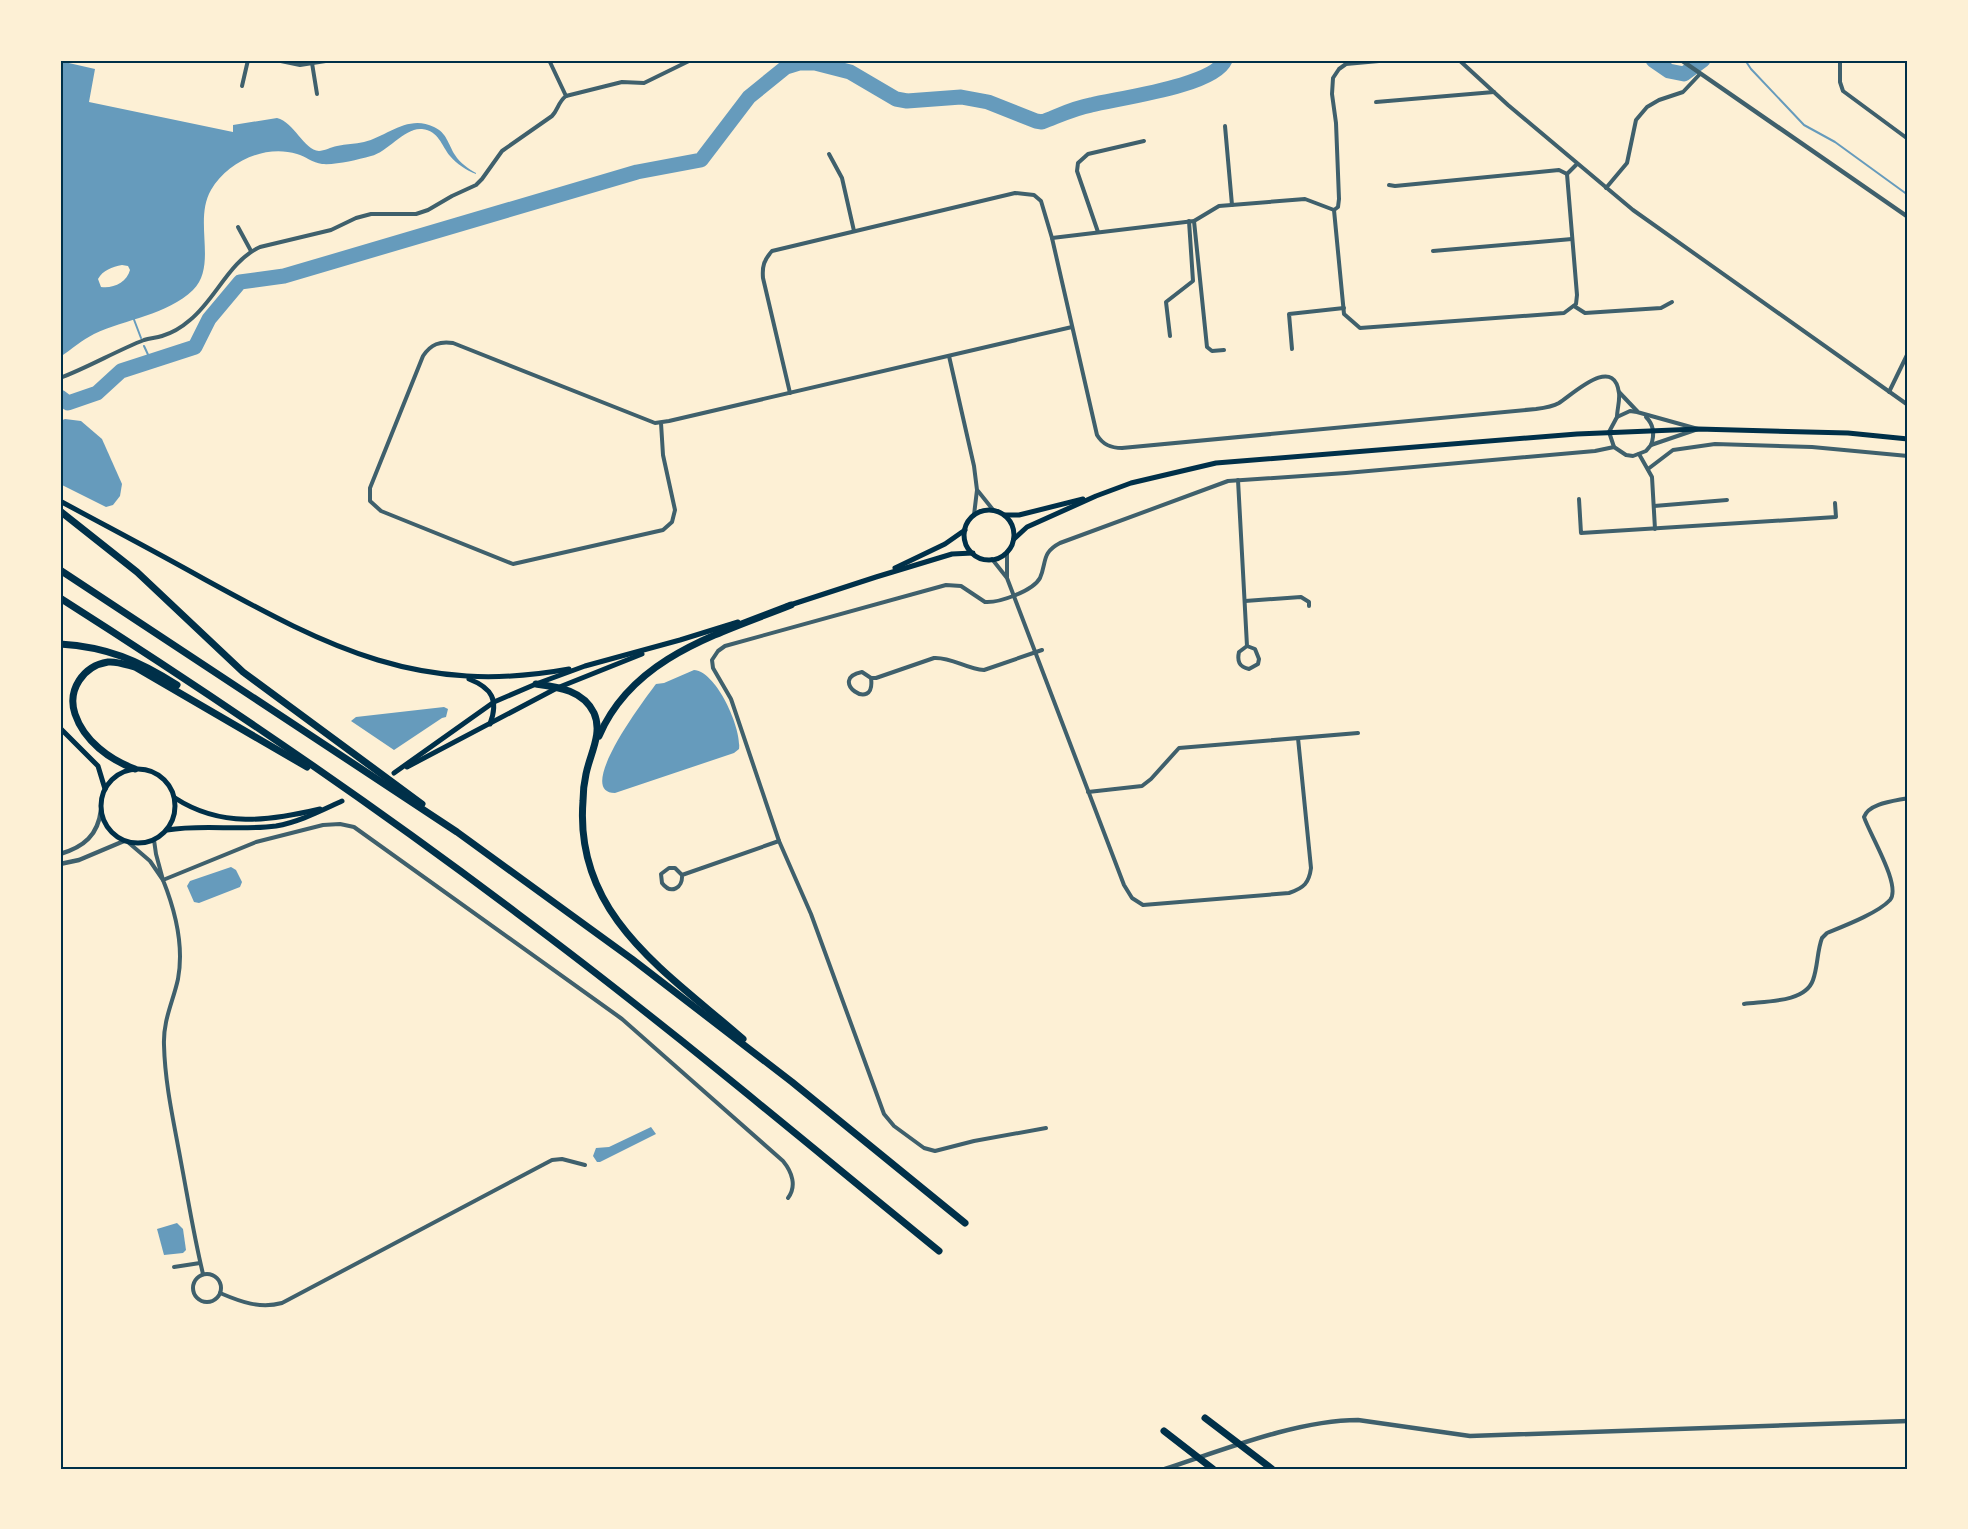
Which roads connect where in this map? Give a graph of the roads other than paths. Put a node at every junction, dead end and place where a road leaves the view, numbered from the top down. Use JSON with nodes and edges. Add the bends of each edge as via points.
{"nodes":[{"id":1,"x":248,"y":60,"type":"edge"},
{"id":2,"x":276,"y":60,"type":"edge"},
{"id":3,"x":332,"y":60,"type":"edge"},
{"id":4,"x":549,"y":60,"type":"edge"},
{"id":5,"x":691,"y":60,"type":"edge"},
{"id":6,"x":1390,"y":60,"type":"edge"},
{"id":7,"x":1459,"y":60,"type":"edge"},
{"id":8,"x":1681,"y":60,"type":"edge"},
{"id":9,"x":1840,"y":60,"type":"edge"},
{"id":10,"x":312,"y":63,"type":"junction"},
{"id":11,"x":1698,"y":72,"type":"junction"},
{"id":12,"x":242,"y":86,"type":"dead end"},
{"id":13,"x":1494,"y":92,"type":"junction"},
{"id":14,"x":317,"y":94,"type":"dead end"},
{"id":15,"x":566,"y":96,"type":"junction"},
{"id":16,"x":1376,"y":102,"type":"dead end"},
{"id":17,"x":1226,"y":126,"type":"dead end"},
{"id":18,"x":1908,"y":139,"type":"edge"},
{"id":19,"x":1144,"y":141,"type":"dead end"},
{"id":20,"x":829,"y":154,"type":"dead end"},
{"id":21,"x":1577,"y":164,"type":"junction"},
{"id":22,"x":1567,"y":174,"type":"junction"},
{"id":23,"x":1389,"y":184,"type":"dead end"},
{"id":24,"x":1606,"y":188,"type":"junction"},
{"id":25,"x":1232,"y":206,"type":"junction"},
{"id":26,"x":1334,"y":210,"type":"junction"},
{"id":27,"x":1908,"y":217,"type":"edge"},
{"id":28,"x":1191,"y":221,"type":"junction"},
{"id":29,"x":238,"y":227,"type":"dead end"},
{"id":30,"x":854,"y":231,"type":"junction"},
{"id":31,"x":1098,"y":232,"type":"junction"},
{"id":32,"x":1052,"y":238,"type":"junction"},
{"id":33,"x":1572,"y":238,"type":"junction"},
{"id":34,"x":251,"y":250,"type":"junction"},
{"id":35,"x":1433,"y":251,"type":"dead end"},
{"id":36,"x":1672,"y":302,"type":"dead end"},
{"id":37,"x":1574,"y":306,"type":"junction"},
{"id":38,"x":1344,"y":308,"type":"junction"},
{"id":39,"x":1072,"y":327,"type":"junction"},
{"id":40,"x":1170,"y":336,"type":"dead end"},
{"id":41,"x":1224,"y":350,"type":"dead end"},
{"id":42,"x":1292,"y":350,"type":"dead end"},
{"id":43,"x":1908,"y":353,"type":"edge"},
{"id":44,"x":950,"y":356,"type":"junction"},
{"id":45,"x":60,"y":378,"type":"edge"},
{"id":46,"x":1619,"y":392,"type":"junction"},
{"id":47,"x":1889,"y":392,"type":"junction"},
{"id":48,"x":790,"y":393,"type":"junction"},
{"id":49,"x":1908,"y":405,"type":"edge"},
{"id":50,"x":1637,"y":412,"type":"junction"},
{"id":51,"x":1643,"y":414,"type":"junction"},
{"id":52,"x":1617,"y":417,"type":"junction"},
{"id":53,"x":661,"y":423,"type":"junction"},
{"id":54,"x":1698,"y":429,"type":"junction"},
{"id":55,"x":1654,"y":431,"type":"junction"},
{"id":56,"x":1609,"y":432,"type":"junction"},
{"id":57,"x":1908,"y":439,"type":"edge"},
{"id":58,"x":1651,"y":445,"type":"junction"},
{"id":59,"x":1614,"y":447,"type":"junction"},
{"id":60,"x":1640,"y":454,"type":"junction"},
{"id":61,"x":1908,"y":456,"type":"edge"},
{"id":62,"x":1648,"y":469,"type":"junction"},
{"id":63,"x":1238,"y":480,"type":"junction"},
{"id":64,"x":977,"y":490,"type":"junction"},
{"id":65,"x":1096,"y":496,"type":"junction"},
{"id":66,"x":1579,"y":499,"type":"dead end"},
{"id":67,"x":1727,"y":500,"type":"dead end"},
{"id":68,"x":60,"y":501,"type":"edge"},
{"id":69,"x":1835,"y":503,"type":"dead end"},
{"id":70,"x":1654,"y":506,"type":"junction"},
{"id":71,"x":60,"y":511,"type":"edge"},
{"id":72,"x":994,"y":511,"type":"junction"},
{"id":73,"x":974,"y":515,"type":"junction"},
{"id":74,"x":1005,"y":515,"type":"junction"},
{"id":75,"x":965,"y":530,"type":"junction"},
{"id":76,"x":1655,"y":530,"type":"junction"},
{"id":77,"x":1014,"y":539,"type":"junction"},
{"id":78,"x":1007,"y":552,"type":"junction"},
{"id":79,"x":972,"y":553,"type":"junction"},
{"id":80,"x":992,"y":560,"type":"junction"},
{"id":81,"x":60,"y":570,"type":"edge"},
{"id":82,"x":876,"y":577,"type":"junction"},
{"id":83,"x":1006,"y":578,"type":"junction"},
{"id":84,"x":1014,"y":596,"type":"junction"},
{"id":85,"x":60,"y":598,"type":"edge"},
{"id":86,"x":1245,"y":601,"type":"junction"},
{"id":87,"x":791,"y":605,"type":"junction"},
{"id":88,"x":1309,"y":606,"type":"dead end"},
{"id":89,"x":680,"y":640,"type":"junction"},
{"id":90,"x":60,"y":644,"type":"edge"},
{"id":91,"x":1247,"y":646,"type":"junction"},
{"id":92,"x":1042,"y":650,"type":"dead end"},
{"id":93,"x":1035,"y":652,"type":"junction"},
{"id":94,"x":585,"y":666,"type":"junction"},
{"id":95,"x":464,"y":676,"type":"junction"},
{"id":96,"x":871,"y":678,"type":"junction"},
{"id":97,"x":536,"y":684,"type":"junction"},
{"id":98,"x":557,"y":688,"type":"junction"},
{"id":99,"x":494,"y":702,"type":"junction"},
{"id":100,"x":490,"y":724,"type":"junction"},
{"id":101,"x":60,"y":728,"type":"edge"},
{"id":102,"x":244,"y":729,"type":"junction"},
{"id":103,"x":1358,"y":733,"type":"dead end"},
{"id":104,"x":1298,"y":738,"type":"junction"},
{"id":105,"x":593,"y":750,"type":"junction"},
{"id":106,"x":135,"y":769,"type":"junction"},
{"id":107,"x":105,"y":789,"type":"junction"},
{"id":108,"x":1088,"y":792,"type":"junction"},
{"id":109,"x":175,"y":798,"type":"junction"},
{"id":110,"x":359,"y":798,"type":"junction"},
{"id":111,"x":1908,"y":798,"type":"edge"},
{"id":112,"x":342,"y":801,"type":"dead end"},
{"id":113,"x":330,"y":806,"type":"junction"},
{"id":114,"x":100,"y":810,"type":"junction"},
{"id":115,"x":167,"y":830,"type":"junction"},
{"id":116,"x":457,"y":832,"type":"junction"},
{"id":117,"x":154,"y":840,"type":"junction"},
{"id":118,"x":779,"y":841,"type":"junction"},
{"id":119,"x":127,"y":842,"type":"junction"},
{"id":120,"x":60,"y":854,"type":"edge"},
{"id":121,"x":60,"y":864,"type":"edge"},
{"id":122,"x":682,"y":875,"type":"junction"},
{"id":123,"x":163,"y":880,"type":"junction"},
{"id":124,"x":1744,"y":1004,"type":"dead end"},
{"id":125,"x":792,"y":1082,"type":"junction"},
{"id":126,"x":1047,"y":1128,"type":"dead end"},
{"id":127,"x":585,"y":1165,"type":"dead end"},
{"id":128,"x":788,"y":1198,"type":"dead end"},
{"id":129,"x":965,"y":1222,"type":"dead end"},
{"id":130,"x":939,"y":1251,"type":"dead end"},
{"id":131,"x":200,"y":1263,"type":"junction"},
{"id":132,"x":174,"y":1267,"type":"dead end"},
{"id":133,"x":203,"y":1274,"type":"junction"},
{"id":134,"x":220,"y":1293,"type":"junction"},
{"id":135,"x":1205,"y":1418,"type":"dead end"},
{"id":136,"x":1908,"y":1421,"type":"edge"},
{"id":137,"x":1164,"y":1431,"type":"dead end"},
{"id":138,"x":1165,"y":1469,"type":"edge"},
{"id":139,"x":1213,"y":1469,"type":"edge"},
{"id":140,"x":1272,"y":1469,"type":"edge"}],
"edges":[{"from":1,"to":12,"type":"street"},
{"from":2,"to":10,"type":"street"},
{"from":3,"to":10,"type":"street"},
{"from":4,"to":15,"type":"street"},
{"from":5,"to":15,"type":"street","via":[[644,83],[622,82]]},
{"from":6,"to":26,"type":"street","via":[[1346,64],[1333,78],[1339,199]]},
{"from":7,"to":13,"type":"street"},
{"from":8,"to":11,"type":"street"},
{"from":9,"to":18,"type":"street","via":[[1843,91]]},
{"from":10,"to":14,"type":"street"},
{"from":11,"to":24,"type":"street","via":[[1683,92],[1647,107],[1636,120],[1627,163]]},
{"from":11,"to":27,"type":"street"},
{"from":13,"to":16,"type":"street"},
{"from":13,"to":21,"type":"street"},
{"from":15,"to":34,"type":"street","via":[[552,116],[502,151],[476,185],[428,210],[416,214],[371,214],[331,230]]},
{"from":17,"to":25,"type":"street"},
{"from":19,"to":31,"type":"street","via":[[1088,154],[1078,163],[1077,171]]},
{"from":20,"to":30,"type":"street","via":[[842,178]]},
{"from":21,"to":22,"type":"street"},
{"from":21,"to":24,"type":"street"},
{"from":22,"to":23,"type":"street","via":[[1559,170]]},
{"from":22,"to":33,"type":"street"},
{"from":24,"to":47,"type":"street"},
{"from":25,"to":26,"type":"street","via":[[1305,199]]},
{"from":25,"to":28,"type":"street","via":[[1219,206]]},
{"from":26,"to":38,"type":"street"},
{"from":28,"to":31,"type":"street"},
{"from":28,"to":40,"type":"street","via":[[1193,281],[1166,302]]},
{"from":28,"to":41,"type":"street","via":[[1207,347],[1209,351]]},
{"from":29,"to":34,"type":"street"},
{"from":30,"to":32,"type":"street","via":[[1024,193],[1041,201]]},
{"from":30,"to":48,"type":"street","via":[[772,251],[765,258],[763,278]]},
{"from":31,"to":32,"type":"street"},
{"from":32,"to":39,"type":"street"},
{"from":33,"to":35,"type":"street"},
{"from":33,"to":37,"type":"street","via":[[1577,295]]},
{"from":34,"to":45,"type":"street","via":[[199,312],[178,328]]},
{"from":36,"to":37,"type":"street","via":[[1661,308],[1585,313]]},
{"from":37,"to":38,"type":"street","via":[[1564,313],[1360,328],[1344,314]]},
{"from":38,"to":42,"type":"street","via":[[1289,315]]},
{"from":39,"to":44,"type":"street"},
{"from":39,"to":46,"type":"street","via":[[1098,435],[1109,447],[1536,410],[1558,403],[1594,378],[1605,376]]},
{"from":43,"to":47,"type":"street"},
{"from":44,"to":48,"type":"street"},
{"from":44,"to":64,"type":"street"},
{"from":46,"to":50,"type":"street"},
{"from":46,"to":52,"type":"street"},
{"from":47,"to":49,"type":"street"},
{"from":48,"to":53,"type":"street"},
{"from":50,"to":51,"type":"street"},
{"from":50,"to":52,"type":"street"},
{"from":51,"to":54,"type":"street"},
{"from":51,"to":55,"type":"street"},
{"from":52,"to":56,"type":"street"},
{"from":53,"to":53,"type":"street","via":[[453,343],[439,343],[423,356],[369,498],[381,511],[513,564],[663,530],[672,522],[675,510],[663,455]]},
{"from":54,"to":55,"type":"main road"},
{"from":54,"to":57,"type":"main road","via":[[1848,433]]},
{"from":54,"to":58,"type":"street"},
{"from":55,"to":56,"type":"main road"},
{"from":55,"to":58,"type":"street"},
{"from":56,"to":59,"type":"street"},
{"from":56,"to":65,"type":"main road","via":[[1216,463],[1131,483]]},
{"from":58,"to":60,"type":"street"},
{"from":59,"to":60,"type":"street","via":[[1626,455]]},
{"from":59,"to":63,"type":"street"},
{"from":60,"to":62,"type":"street"},
{"from":61,"to":62,"type":"street","via":[[1812,447],[1715,444],[1673,450]]},
{"from":62,"to":70,"type":"street"},
{"from":63,"to":84,"type":"street","via":[[1220,482],[1060,543],[1048,552],[1038,582]]},
{"from":63,"to":86,"type":"street"},
{"from":64,"to":72,"type":"street"},
{"from":64,"to":73,"type":"street"},
{"from":65,"to":74,"type":"main road"},
{"from":65,"to":77,"type":"main road","via":[[1027,527]]},
{"from":66,"to":76,"type":"street","via":[[1581,533]]},
{"from":67,"to":70,"type":"street"},
{"from":68,"to":95,"type":"main road","via":[[329,643],[402,667]]},
{"from":69,"to":76,"type":"street","via":[[1836,517]]},
{"from":70,"to":76,"type":"street"},
{"from":71,"to":116,"type":"highway","via":[[137,572],[243,672]]},
{"from":72,"to":73,"type":"main road"},
{"from":72,"to":74,"type":"main road"},
{"from":73,"to":75,"type":"main road"},
{"from":74,"to":77,"type":"main road","via":[[1013,526]]},
{"from":75,"to":79,"type":"main road"},
{"from":75,"to":82,"type":"main road","via":[[936,549]]},
{"from":77,"to":78,"type":"main road"},
{"from":78,"to":80,"type":"main road"},
{"from":78,"to":83,"type":"street"},
{"from":79,"to":80,"type":"main road"},
{"from":79,"to":82,"type":"main road","via":[[952,554]]},
{"from":80,"to":83,"type":"street"},
{"from":81,"to":116,"type":"highway"},
{"from":82,"to":87,"type":"main road"},
{"from":83,"to":84,"type":"street"},
{"from":84,"to":93,"type":"street"},
{"from":84,"to":118,"type":"street","via":[[985,602],[960,586],[946,585],[718,651],[712,660],[713,668],[731,699]]},
{"from":85,"to":110,"type":"highway"},
{"from":86,"to":88,"type":"street","via":[[1301,597]]},
{"from":86,"to":91,"type":"street"},
{"from":87,"to":89,"type":"main road"},
{"from":87,"to":105,"type":"highway","via":[[700,641],[659,663],[623,697],[602,728]]},
{"from":89,"to":94,"type":"main road"},
{"from":89,"to":98,"type":"main road"},
{"from":90,"to":102,"type":"highway","via":[[105,650],[132,659]]},
{"from":91,"to":91,"type":"street","via":[[1238,657],[1243,668],[1249,669],[1259,659],[1255,650]]},
{"from":92,"to":93,"type":"street"},
{"from":93,"to":96,"type":"street","via":[[984,670],[947,658],[934,658]]},
{"from":93,"to":108,"type":"street"},
{"from":94,"to":95,"type":"main road","via":[[521,676]]},
{"from":94,"to":97,"type":"main road"},
{"from":95,"to":99,"type":"main road","via":[[485,687]]},
{"from":96,"to":96,"type":"street","via":[[862,672],[855,673],[849,685],[851,690],[862,695],[869,691]]},
{"from":97,"to":98,"type":"highway"},
{"from":97,"to":99,"type":"main road"},
{"from":98,"to":100,"type":"main road"},
{"from":98,"to":105,"type":"highway","via":[[579,695],[591,707],[597,724]]},
{"from":99,"to":100,"type":"main road"},
{"from":99,"to":100,"type":"main road","via":[[394,773]]},
{"from":101,"to":107,"type":"main road","via":[[98,766]]},
{"from":102,"to":106,"type":"highway","via":[[135,667],[116,662],[97,665],[86,672],[74,690],[74,713],[101,750],[118,763]]},
{"from":102,"to":110,"type":"highway"},
{"from":103,"to":104,"type":"street"},
{"from":104,"to":108,"type":"street","via":[[1179,748],[1142,786]]},
{"from":104,"to":108,"type":"street","via":[[1311,868],[1309,881],[1289,893],[1143,905],[1132,898],[1124,885]]},
{"from":105,"to":125,"type":"highway","via":[[586,773],[582,823],[589,863],[603,902],[640,950]]},
{"from":106,"to":107,"type":"main road","via":[[117,775]]},
{"from":106,"to":109,"type":"main road","via":[[164,779]]},
{"from":107,"to":114,"type":"main road"},
{"from":109,"to":113,"type":"main road","via":[[203,813],[235,819],[274,819]]},
{"from":109,"to":115,"type":"main road","via":[[173,820]]},
{"from":110,"to":130,"type":"highway","via":[[619,992]]},
{"from":111,"to":124,"type":"street","via":[[1872,808],[1864,817],[1890,876],[1890,900],[1822,938],[1813,980],[1803,993]]},
{"from":112,"to":113,"type":"main road"},
{"from":113,"to":115,"type":"main road","via":[[275,826]]},
{"from":114,"to":119,"type":"main road","via":[[108,828]]},
{"from":114,"to":120,"type":"street","via":[[92,836],[81,846]]},
{"from":115,"to":117,"type":"main road"},
{"from":116,"to":125,"type":"highway"},
{"from":117,"to":119,"type":"main road","via":[[142,844]]},
{"from":117,"to":123,"type":"street"},
{"from":118,"to":122,"type":"street"},
{"from":118,"to":126,"type":"street","via":[[811,914],[881,1109],[894,1126],[935,1152]]},
{"from":119,"to":121,"type":"street"},
{"from":119,"to":123,"type":"street","via":[[150,861]]},
{"from":122,"to":122,"type":"street","via":[[669,868],[661,874],[662,883],[675,890]]},
{"from":123,"to":128,"type":"street","via":[[256,842],[323,825],[354,827],[622,1020],[783,1161],[793,1185]]},
{"from":123,"to":131,"type":"street","via":[[177,928],[180,960],[167,1009],[165,1062]]},
{"from":125,"to":129,"type":"highway"},
{"from":127,"to":134,"type":"street","via":[[552,1160],[282,1303],[254,1305]]},
{"from":131,"to":132,"type":"street"},
{"from":131,"to":133,"type":"street"},
{"from":133,"to":134,"type":"street","via":[[219,1279]]},
{"from":133,"to":134,"type":"street","via":[[194,1283],[196,1296],[209,1302]]},
{"from":135,"to":140,"type":"highway"},
{"from":136,"to":138,"type":"street","via":[[1470,1436],[1348,1420],[1275,1434]]},
{"from":137,"to":139,"type":"highway"}]}
